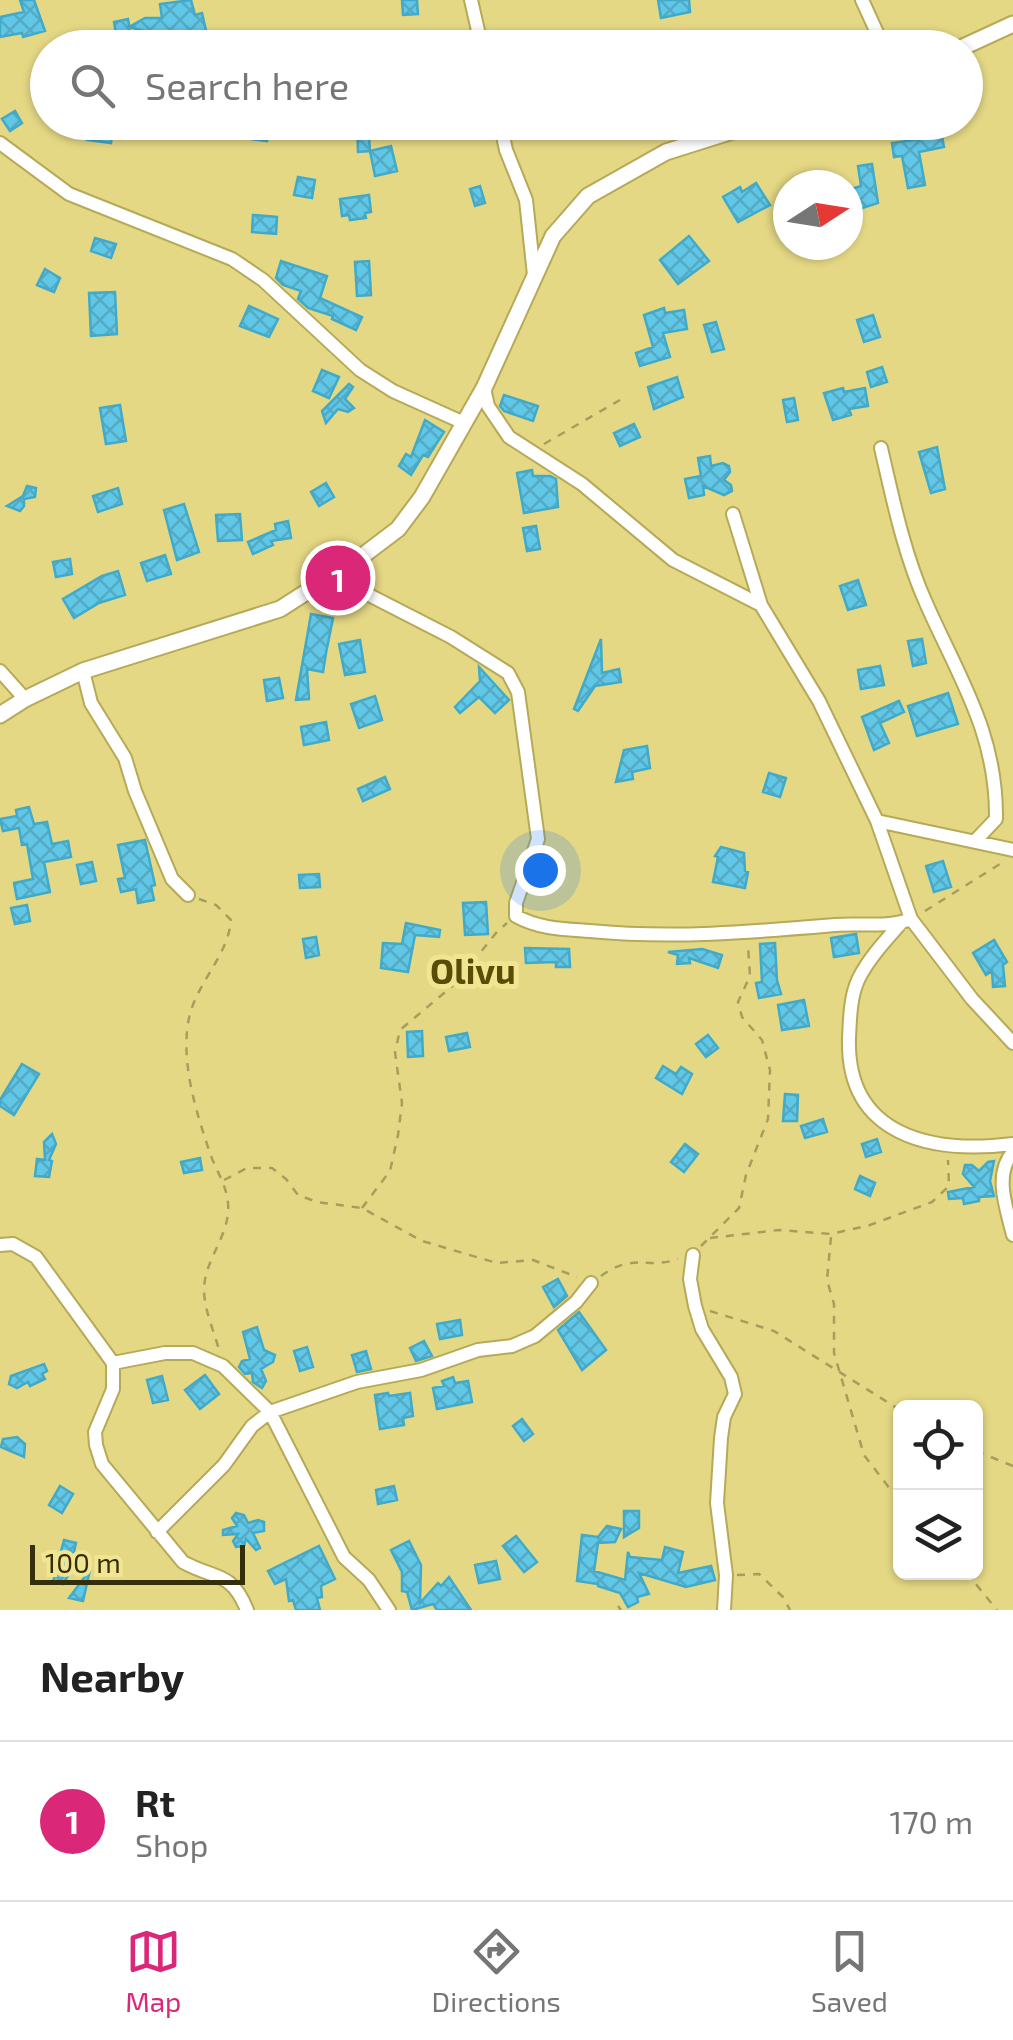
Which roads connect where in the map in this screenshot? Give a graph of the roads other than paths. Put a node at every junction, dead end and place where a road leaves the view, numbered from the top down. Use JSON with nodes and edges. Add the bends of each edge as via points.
{"nodes":[{"id":1,"x":470,"y":0,"type":"edge"},
{"id":2,"x":862,"y":0,"type":"edge"},
{"id":3,"x":478,"y":30,"type":"edge"},
{"id":4,"x":876,"y":30,"type":"edge"},
{"id":5,"x":1009,"y":30,"type":"edge"},
{"id":6,"x":983,"y":40,"type":"edge"},
{"id":7,"x":504,"y":140,"type":"edge"},
{"id":8,"x":704,"y":140,"type":"edge"},
{"id":9,"x":0,"y":143,"type":"edge"},
{"id":10,"x":535,"y":277,"type":"junction"},
{"id":11,"x":484,"y":388,"type":"junction"},
{"id":12,"x":464,"y":423,"type":"junction"},
{"id":13,"x":881,"y":448,"type":"dead end"},
{"id":14,"x":733,"y":514,"type":"dead end"},
{"id":15,"x":332,"y":576,"type":"junction"},
{"id":16,"x":761,"y":604,"type":"junction"},
{"id":17,"x":0,"y":671,"type":"edge"},
{"id":18,"x":83,"y":671,"type":"junction"},
{"id":19,"x":25,"y":698,"type":"junction"},
{"id":20,"x":0,"y":715,"type":"edge"},
{"id":21,"x":877,"y":821,"type":"junction"},
{"id":22,"x":976,"y":840,"type":"junction"},
{"id":23,"x":1013,"y":852,"type":"edge"},
{"id":24,"x":188,"y":895,"type":"road end"},
{"id":25,"x":906,"y":921,"type":"junction"},
{"id":26,"x":1013,"y":1043,"type":"edge"},
{"id":27,"x":1013,"y":1144,"type":"edge"},
{"id":28,"x":1013,"y":1152,"type":"edge"},
{"id":29,"x":1013,"y":1235,"type":"edge"},
{"id":30,"x":0,"y":1245,"type":"edge"},
{"id":31,"x":692,"y":1255,"type":"road end"},
{"id":32,"x":592,"y":1283,"type":"road end"},
{"id":33,"x":113,"y":1363,"type":"junction"},
{"id":34,"x":270,"y":1412,"type":"junction"},
{"id":35,"x":157,"y":1532,"type":"junction"},
{"id":36,"x":247,"y":1610,"type":"edge"},
{"id":37,"x":390,"y":1610,"type":"edge"},
{"id":38,"x":724,"y":1610,"type":"edge"}],
"edges":[{"from":1,"to":3,"type":"street"},
{"from":2,"to":4,"type":"street"},
{"from":5,"to":6,"type":"street"},
{"from":7,"to":10,"type":"street","via":[[526,200]]},
{"from":8,"to":10,"type":"street","via":[[666,152],[588,196],[553,236]]},
{"from":9,"to":12,"type":"street","via":[[69,194],[232,259],[360,370]]},
{"from":10,"to":11,"type":"street"},
{"from":11,"to":12,"type":"street"},
{"from":11,"to":16,"type":"street","via":[[508,437],[582,484],[673,560]]},
{"from":12,"to":15,"type":"street","via":[[398,529]]},
{"from":13,"to":22,"type":"street","via":[[906,548],[968,686],[994,771],[996,819]]},
{"from":14,"to":16,"type":"street"},
{"from":15,"to":18,"type":"street","via":[[280,609]]},
{"from":15,"to":25,"type":"street","via":[[451,636],[513,680],[538,839],[516,916],[540,926],[619,934],[747,935]]},
{"from":16,"to":21,"type":"street","via":[[819,701]]},
{"from":17,"to":19,"type":"street"},
{"from":18,"to":19,"type":"street"},
{"from":18,"to":24,"type":"street","via":[[91,703],[126,758],[172,878]]},
{"from":19,"to":20,"type":"street"},
{"from":21,"to":22,"type":"street"},
{"from":21,"to":25,"type":"street"},
{"from":22,"to":23,"type":"street"},
{"from":25,"to":26,"type":"street"},
{"from":25,"to":27,"type":"street","via":[[858,979],[850,1012],[850,1073],[860,1097],[910,1138],[948,1148]]},
{"from":28,"to":29,"type":"street","via":[[1002,1179]]},
{"from":30,"to":33,"type":"street","via":[[13,1244],[36,1257]]},
{"from":31,"to":38,"type":"street","via":[[694,1306],[735,1394],[721,1438]]},
{"from":32,"to":34,"type":"street","via":[[535,1336],[512,1346],[358,1382]]},
{"from":33,"to":34,"type":"street","via":[[194,1353],[223,1366]]},
{"from":33,"to":35,"type":"street","via":[[114,1389],[96,1446],[102,1464]]},
{"from":34,"to":35,"type":"street"},
{"from":34,"to":37,"type":"street","via":[[344,1557]]},
{"from":35,"to":36,"type":"street","via":[[183,1562],[238,1588]]}]}
